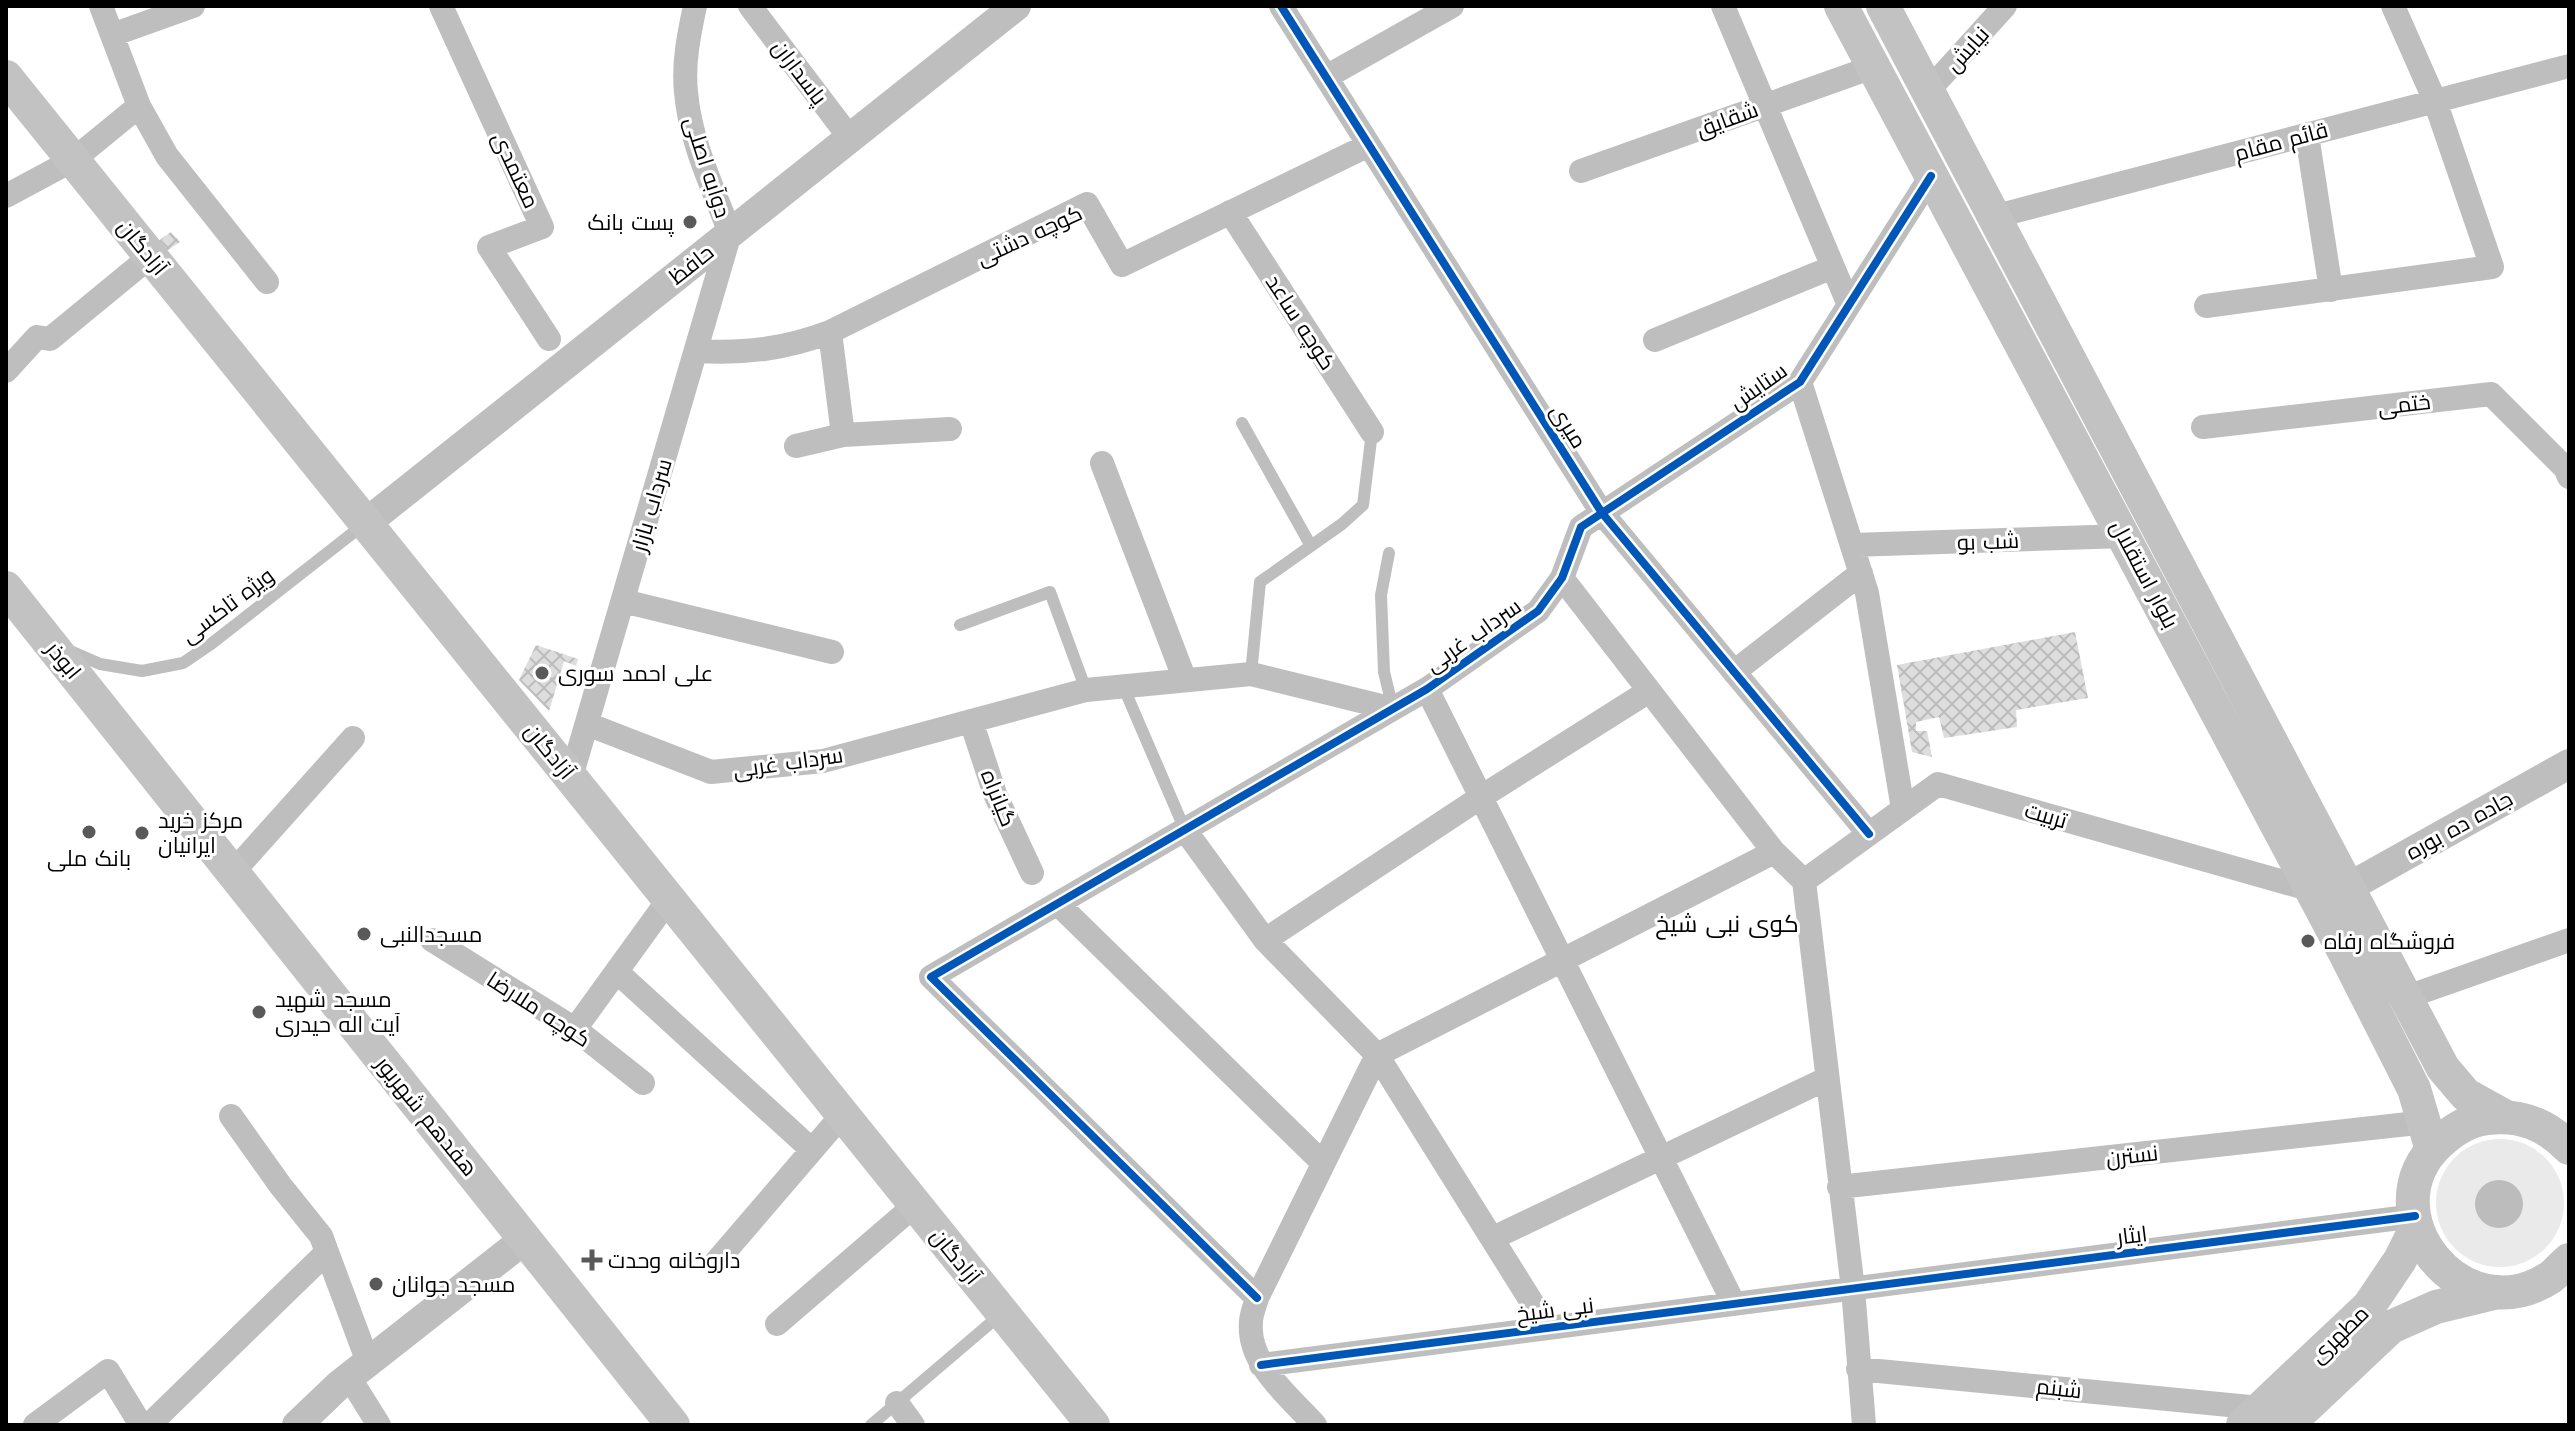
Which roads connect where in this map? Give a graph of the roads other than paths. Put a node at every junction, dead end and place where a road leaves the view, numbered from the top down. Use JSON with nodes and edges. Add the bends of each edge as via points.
{"nodes":[{"id":1,"x":101,"y":6,"type":"edge"},
{"id":2,"x":193,"y":6,"type":"edge"},
{"id":3,"x":441,"y":6,"type":"edge"},
{"id":4,"x":695,"y":6,"type":"edge"},
{"id":5,"x":750,"y":6,"type":"edge"},
{"id":6,"x":1016,"y":6,"type":"edge"},
{"id":7,"x":1281,"y":6,"type":"edge"},
{"id":8,"x":1452,"y":6,"type":"edge"},
{"id":9,"x":1723,"y":6,"type":"edge"},
{"id":10,"x":1841,"y":6,"type":"edge"},
{"id":11,"x":1883,"y":6,"type":"edge"},
{"id":12,"x":2005,"y":6,"type":"edge"},
{"id":13,"x":2393,"y":6,"type":"edge"},
{"id":14,"x":112,"y":35,"type":"junction"},
{"id":15,"x":2569,"y":66,"type":"edge"},
{"id":16,"x":1873,"y":67,"type":"junction"},
{"id":17,"x":6,"y":77,"type":"edge"},
{"id":18,"x":1326,"y":77,"type":"junction"},
{"id":19,"x":1928,"y":91,"type":"junction"},
{"id":20,"x":2435,"y":101,"type":"junction"},
{"id":21,"x":1765,"y":105,"type":"junction"},
{"id":22,"x":139,"y":106,"type":"junction"},
{"id":23,"x":2307,"y":135,"type":"junction"},
{"id":24,"x":850,"y":138,"type":"junction"},
{"id":25,"x":1369,"y":145,"type":"junction"},
{"id":26,"x":73,"y":160,"type":"junction"},
{"id":27,"x":1581,"y":171,"type":"dead end"},
{"id":28,"x":1931,"y":176,"type":"junction"},
{"id":29,"x":6,"y":196,"type":"edge"},
{"id":30,"x":1230,"y":212,"type":"junction"},
{"id":31,"x":1993,"y":217,"type":"junction"},
{"id":32,"x":730,"y":233,"type":"junction"},
{"id":33,"x":151,"y":256,"type":"junction"},
{"id":34,"x":1833,"y":267,"type":"junction"},
{"id":35,"x":267,"y":282,"type":"dead end"},
{"id":36,"x":2331,"y":290,"type":"junction"},
{"id":37,"x":1849,"y":305,"type":"junction"},
{"id":38,"x":2206,"y":306,"type":"dead end"},
{"id":39,"x":830,"y":332,"type":"junction"},
{"id":40,"x":549,"y":339,"type":"dead end"},
{"id":41,"x":1655,"y":340,"type":"dead end"},
{"id":42,"x":696,"y":351,"type":"junction"},
{"id":43,"x":6,"y":371,"type":"edge"},
{"id":44,"x":1800,"y":382,"type":"junction"},
{"id":45,"x":1242,"y":423,"type":"dead end"},
{"id":46,"x":2203,"y":427,"type":"dead end"},
{"id":47,"x":950,"y":429,"type":"dead end"},
{"id":48,"x":1372,"y":432,"type":"joint"},
{"id":49,"x":843,"y":435,"type":"junction"},
{"id":50,"x":796,"y":446,"type":"dead end"},
{"id":51,"x":1102,"y":463,"type":"dead end"},
{"id":52,"x":2569,"y":477,"type":"edge"},
{"id":53,"x":1602,"y":513,"type":"junction"},
{"id":54,"x":366,"y":523,"type":"junction"},
{"id":55,"x":2125,"y":536,"type":"junction"},
{"id":56,"x":1852,"y":545,"type":"junction"},
{"id":57,"x":1311,"y":546,"type":"junction"},
{"id":58,"x":1389,"y":553,"type":"dead end"},
{"id":59,"x":1861,"y":573,"type":"junction"},
{"id":60,"x":1562,"y":578,"type":"junction"},
{"id":61,"x":7,"y":590,"type":"edge"},
{"id":62,"x":623,"y":601,"type":"junction"},
{"id":63,"x":960,"y":625,"type":"dead end"},
{"id":64,"x":50,"y":643,"type":"junction"},
{"id":65,"x":832,"y":652,"type":"dead end"},
{"id":66,"x":1734,"y":672,"type":"junction"},
{"id":67,"x":1251,"y":674,"type":"junction"},
{"id":68,"x":1185,"y":680,"type":"junction"},
{"id":69,"x":1123,"y":686,"type":"junction"},
{"id":70,"x":1427,"y":689,"type":"junction"},
{"id":71,"x":1086,"y":690,"type":"junction"},
{"id":72,"x":1649,"y":691,"type":"junction"},
{"id":73,"x":1393,"y":709,"type":"junction"},
{"id":74,"x":971,"y":721,"type":"junction"},
{"id":75,"x":587,"y":724,"type":"junction"},
{"id":76,"x":122,"y":732,"type":"joint"},
{"id":77,"x":353,"y":738,"type":"dead end"},
{"id":78,"x":2569,"y":764,"type":"edge"},
{"id":79,"x":571,"y":777,"type":"junction"},
{"id":80,"x":1481,"y":797,"type":"junction"},
{"id":81,"x":1903,"y":809,"type":"junction"},
{"id":82,"x":1185,"y":830,"type":"junction"},
{"id":83,"x":1869,"y":834,"type":"junction"},
{"id":84,"x":1774,"y":852,"type":"junction"},
{"id":85,"x":233,"y":872,"type":"junction"},
{"id":86,"x":1032,"y":873,"type":"dead end"},
{"id":87,"x":1804,"y":881,"type":"junction"},
{"id":88,"x":2349,"y":887,"type":"junction"},
{"id":89,"x":2312,"y":890,"type":"junction"},
{"id":90,"x":669,"y":899,"type":"junction"},
{"id":91,"x":1058,"y":904,"type":"junction"},
{"id":92,"x":432,"y":940,"type":"dead end"},
{"id":93,"x":1265,"y":940,"type":"junction"},
{"id":94,"x":2569,"y":940,"type":"edge"},
{"id":95,"x":1564,"y":962,"type":"junction"},
{"id":96,"x":617,"y":972,"type":"junction"},
{"id":97,"x":2407,"y":997,"type":"junction"},
{"id":98,"x":575,"y":1029,"type":"junction"},
{"id":99,"x":1377,"y":1055,"type":"junction"},
{"id":100,"x":1826,"y":1079,"type":"junction"},
{"id":101,"x":643,"y":1083,"type":"dead end"},
{"id":102,"x":843,"y":1114,"type":"junction"},
{"id":103,"x":231,"y":1116,"type":"dead end"},
{"id":104,"x":2504,"y":1116,"type":"junction"},
{"id":105,"x":2429,"y":1136,"type":"junction"},
{"id":106,"x":2569,"y":1148,"type":"edge"},
{"id":107,"x":812,"y":1150,"type":"junction"},
{"id":108,"x":1662,"y":1157,"type":"junction"},
{"id":109,"x":1323,"y":1163,"type":"junction"},
{"id":110,"x":1839,"y":1187,"type":"junction"},
{"id":111,"x":915,"y":1205,"type":"junction"},
{"id":112,"x":2416,"y":1222,"type":"junction"},
{"id":113,"x":1493,"y":1238,"type":"junction"},
{"id":114,"x":525,"y":1239,"type":"junction"},
{"id":115,"x":327,"y":1252,"type":"junction"},
{"id":116,"x":2569,"y":1260,"type":"edge"},
{"id":117,"x":716,"y":1262,"type":"dead end"},
{"id":118,"x":1853,"y":1289,"type":"junction"},
{"id":119,"x":2498,"y":1292,"type":"junction"},
{"id":120,"x":1257,"y":1298,"type":"junction"},
{"id":121,"x":1734,"y":1304,"type":"junction"},
{"id":122,"x":1003,"y":1313,"type":"junction"},
{"id":123,"x":777,"y":1324,"type":"dead end"},
{"id":124,"x":1548,"y":1328,"type":"junction"},
{"id":125,"x":1261,"y":1365,"type":"junction"},
{"id":126,"x":1858,"y":1369,"type":"junction"},
{"id":127,"x":358,"y":1370,"type":"junction"},
{"id":128,"x":897,"y":1403,"type":"junction"},
{"id":129,"x":2263,"y":1419,"type":"edge"},
{"id":130,"x":35,"y":1425,"type":"edge"},
{"id":131,"x":141,"y":1425,"type":"edge"},
{"id":132,"x":149,"y":1425,"type":"edge"},
{"id":133,"x":297,"y":1425,"type":"edge"},
{"id":134,"x":379,"y":1425,"type":"edge"},
{"id":135,"x":673,"y":1425,"type":"edge"},
{"id":136,"x":871,"y":1425,"type":"edge"},
{"id":137,"x":913,"y":1425,"type":"edge"},
{"id":138,"x":1093,"y":1425,"type":"edge"},
{"id":139,"x":1315,"y":1425,"type":"edge"},
{"id":140,"x":1864,"y":1425,"type":"edge"}],
"edges":[{"from":1,"to":14,"type":"street"},
{"from":2,"to":14,"type":"street"},
{"from":3,"to":40,"type":"street","name":"معتمدی","via":[[542,227],[489,247]]},
{"from":4,"to":32,"type":"street","name":"دوآبه اصلی","via":[[685,60],[686,92],[699,150]]},
{"from":5,"to":24,"type":"street","name":"پاسداران"},
{"from":6,"to":24,"type":"street","name":"حافظ"},
{"from":7,"to":18,"type":"street","name":"میری"},
{"from":8,"to":18,"type":"street"},
{"from":9,"to":21,"type":"street"},
{"from":10,"to":16,"type":"main road","name":"بلوار استقلال"},
{"from":11,"to":19,"type":"main road","name":"بلوار استقلال"},
{"from":12,"to":19,"type":"street","name":"نیایش"},
{"from":13,"to":20,"type":"street"},
{"from":14,"to":22,"type":"street"},
{"from":15,"to":20,"type":"street","name":"قائم مقام"},
{"from":16,"to":21,"type":"street","name":"شقایق"},
{"from":16,"to":28,"type":"main road","name":"بلوار استقلال"},
{"from":17,"to":26,"type":"main road","name":"آزادگان"},
{"from":18,"to":25,"type":"street","name":"میری"},
{"from":19,"to":31,"type":"main road","name":"بلوار استقلال"},
{"from":20,"to":23,"type":"street","name":"قائم مقام"},
{"from":20,"to":36,"type":"street","via":[[2492,267]]},
{"from":21,"to":27,"type":"street","name":"شقایق"},
{"from":21,"to":34,"type":"street"},
{"from":22,"to":26,"type":"street"},
{"from":22,"to":35,"type":"street","via":[[167,156]]},
{"from":23,"to":31,"type":"street","name":"قائم مقام"},
{"from":23,"to":36,"type":"street"},
{"from":24,"to":32,"type":"street","name":"حافظ"},
{"from":25,"to":30,"type":"street","name":"کوچه دشتی"},
{"from":25,"to":53,"type":"street","name":"میری"},
{"from":26,"to":29,"type":"street"},
{"from":26,"to":33,"type":"main road","name":"آزادگان"},
{"from":28,"to":37,"type":"street","name":"ستایش"},
{"from":28,"to":55,"type":"main road","name":"بلوار استقلال"},
{"from":30,"to":39,"type":"street","name":"کوچه دشتی","via":[[1122,265],[1087,204]]},
{"from":30,"to":48,"type":"street","name":"کوچه ساعد"},
{"from":31,"to":88,"type":"main road","name":"بلوار استقلال"},
{"from":32,"to":42,"type":"street","name":"سرداب بازار"},
{"from":32,"to":54,"type":"street","name":"حافظ"},
{"from":33,"to":43,"type":"street","via":[[50,339],[37,337]]},
{"from":33,"to":54,"type":"main road","name":"آزادگان"},
{"from":34,"to":37,"type":"street"},
{"from":34,"to":41,"type":"street"},
{"from":36,"to":38,"type":"street"},
{"from":37,"to":44,"type":"street","name":"ستایش"},
{"from":39,"to":42,"type":"street","name":"کوچه دشتی","via":[[777,349]]},
{"from":39,"to":49,"type":"street"},
{"from":42,"to":62,"type":"street","name":"سرداب بازار"},
{"from":44,"to":53,"type":"street","name":"ستایش"},
{"from":44,"to":56,"type":"street"},
{"from":45,"to":57,"type":"lane"},
{"from":46,"to":52,"type":"street","name":"ختمی","via":[[2491,394]]},
{"from":47,"to":49,"type":"street"},
{"from":48,"to":57,"type":"lane","via":[[1363,505]]},
{"from":49,"to":50,"type":"street"},
{"from":51,"to":68,"type":"street"},
{"from":53,"to":60,"type":"street","name":"ستایش","via":[[1581,527]]},
{"from":53,"to":66,"type":"street","name":"میری"},
{"from":54,"to":64,"type":"lane","name":"ویژه تاکسی","via":[[183,663],[142,671],[100,664]]},
{"from":54,"to":79,"type":"main road","name":"آزادگان"},
{"from":55,"to":56,"type":"street","name":"شب بو"},
{"from":55,"to":89,"type":"main road","name":"بلوار استقلال"},
{"from":56,"to":59,"type":"street"},
{"from":57,"to":67,"type":"lane","via":[[1260,582]]},
{"from":58,"to":73,"type":"lane","via":[[1381,595],[1384,672]]},
{"from":59,"to":66,"type":"street"},
{"from":59,"to":81,"type":"street"},
{"from":60,"to":70,"type":"street","name":"سرداب غربی","via":[[1538,611]]},
{"from":60,"to":72,"type":"street"},
{"from":61,"to":64,"type":"main road","name":"ابوذر"},
{"from":62,"to":65,"type":"street"},
{"from":62,"to":75,"type":"street","name":"سرداب بازار"},
{"from":63,"to":71,"type":"lane","via":[[1050,592]]},
{"from":64,"to":76,"type":"main road","name":"ابوذر"},
{"from":66,"to":83,"type":"street","name":"میری"},
{"from":67,"to":68,"type":"street","name":"سرداب غربی"},
{"from":67,"to":73,"type":"street","name":"سرداب غربی"},
{"from":68,"to":69,"type":"street","name":"سرداب غربی"},
{"from":69,"to":71,"type":"street","name":"سرداب غربی"},
{"from":69,"to":82,"type":"lane"},
{"from":70,"to":73,"type":"street","name":"سرداب غربی"},
{"from":70,"to":80,"type":"street"},
{"from":71,"to":74,"type":"street","name":"سرداب غربی"},
{"from":72,"to":80,"type":"street"},
{"from":72,"to":84,"type":"street"},
{"from":73,"to":82,"type":"street"},
{"from":74,"to":75,"type":"street","name":"سرداب غربی","via":[[823,761],[711,772]]},
{"from":74,"to":86,"type":"street","name":"گیانراه","via":[[995,794]]},
{"from":75,"to":79,"type":"street","name":"سرداب بازار"},
{"from":76,"to":85,"type":"main road","name":"هفدهم شهریور"},
{"from":77,"to":85,"type":"street"},
{"from":78,"to":88,"type":"street","name":"جاده ده بوره"},
{"from":79,"to":90,"type":"main road","name":"آزادگان"},
{"from":80,"to":93,"type":"street"},
{"from":80,"to":95,"type":"street"},
{"from":81,"to":83,"type":"street","name":"تربیت"},
{"from":81,"to":89,"type":"street","name":"تربیت","via":[[1938,784]]},
{"from":82,"to":91,"type":"street"},
{"from":82,"to":93,"type":"street"},
{"from":83,"to":87,"type":"street","name":"تربیت"},
{"from":84,"to":87,"type":"street"},
{"from":84,"to":95,"type":"street"},
{"from":85,"to":114,"type":"main road","name":"هفدهم شهریور"},
{"from":87,"to":100,"type":"street"},
{"from":88,"to":97,"type":"main road","name":"بلوار استقلال"},
{"from":89,"to":105,"type":"main road","name":"بلوار استقلال","via":[[2414,1089]]},
{"from":90,"to":96,"type":"street"},
{"from":90,"to":102,"type":"main road","name":"آزادگان"},
{"from":91,"to":109,"type":"street"},
{"from":91,"to":120,"type":"street","via":[[931,977]]},
{"from":92,"to":98,"type":"street","name":"کوچه ملارضا"},
{"from":93,"to":99,"type":"street"},
{"from":94,"to":97,"type":"street"},
{"from":95,"to":99,"type":"street"},
{"from":95,"to":108,"type":"street"},
{"from":96,"to":98,"type":"street"},
{"from":96,"to":107,"type":"street"},
{"from":97,"to":104,"type":"main road","name":"بلوار استقلال","via":[[2443,1068],[2466,1095]]},
{"from":98,"to":101,"type":"street","name":"کوچه ملارضا"},
{"from":99,"to":109,"type":"street"},
{"from":99,"to":113,"type":"street"},
{"from":100,"to":108,"type":"street"},
{"from":100,"to":110,"type":"street"},
{"from":102,"to":107,"type":"street"},
{"from":102,"to":111,"type":"main road","name":"آزادگان"},
{"from":103,"to":115,"type":"street","via":[[321,1236]]},
{"from":104,"to":105,"type":"main road","via":[[2477,1119]]},
{"from":104,"to":106,"type":"main road","via":[[2532,1121]]},
{"from":105,"to":110,"type":"street","name":"نسترن"},
{"from":105,"to":112,"type":"main road","via":[[2413,1201]]},
{"from":107,"to":117,"type":"street"},
{"from":108,"to":113,"type":"street"},
{"from":108,"to":121,"type":"street"},
{"from":109,"to":120,"type":"street"},
{"from":110,"to":118,"type":"street"},
{"from":111,"to":122,"type":"main road","name":"آزادگان"},
{"from":111,"to":123,"type":"street"},
{"from":112,"to":118,"type":"street","name":"ایثار"},
{"from":112,"to":119,"type":"main road","via":[[2428,1253],[2447,1273],[2471,1287]]},
{"from":112,"to":129,"type":"main road","name":"مطهری","via":[[2400,1260],[2369,1306]]},
{"from":113,"to":124,"type":"street"},
{"from":114,"to":127,"type":"street"},
{"from":114,"to":135,"type":"main road","name":"هفدهم شهریور"},
{"from":115,"to":127,"type":"street"},
{"from":115,"to":132,"type":"street"},
{"from":116,"to":119,"type":"main road","name":"مطهری","via":[[2526,1288]]},
{"from":118,"to":121,"type":"street","name":"نبی شیخ"},
{"from":118,"to":126,"type":"street"},
{"from":119,"to":129,"type":"main road","name":"مطهری","via":[[2436,1307],[2391,1327]]},
{"from":120,"to":125,"type":"street","via":[[1250,1323]]},
{"from":121,"to":124,"type":"street","name":"نبی شیخ"},
{"from":122,"to":128,"type":"lane"},
{"from":122,"to":138,"type":"main road","name":"آزادگان"},
{"from":124,"to":125,"type":"street","name":"نبی شیخ"},
{"from":125,"to":139,"type":"street"},
{"from":126,"to":129,"type":"street","name":"شبنم"},
{"from":126,"to":140,"type":"street"},
{"from":127,"to":133,"type":"street"},
{"from":127,"to":134,"type":"street"},
{"from":128,"to":136,"type":"lane"},
{"from":128,"to":137,"type":"street"},
{"from":130,"to":131,"type":"street","via":[[108,1371]]}]}
